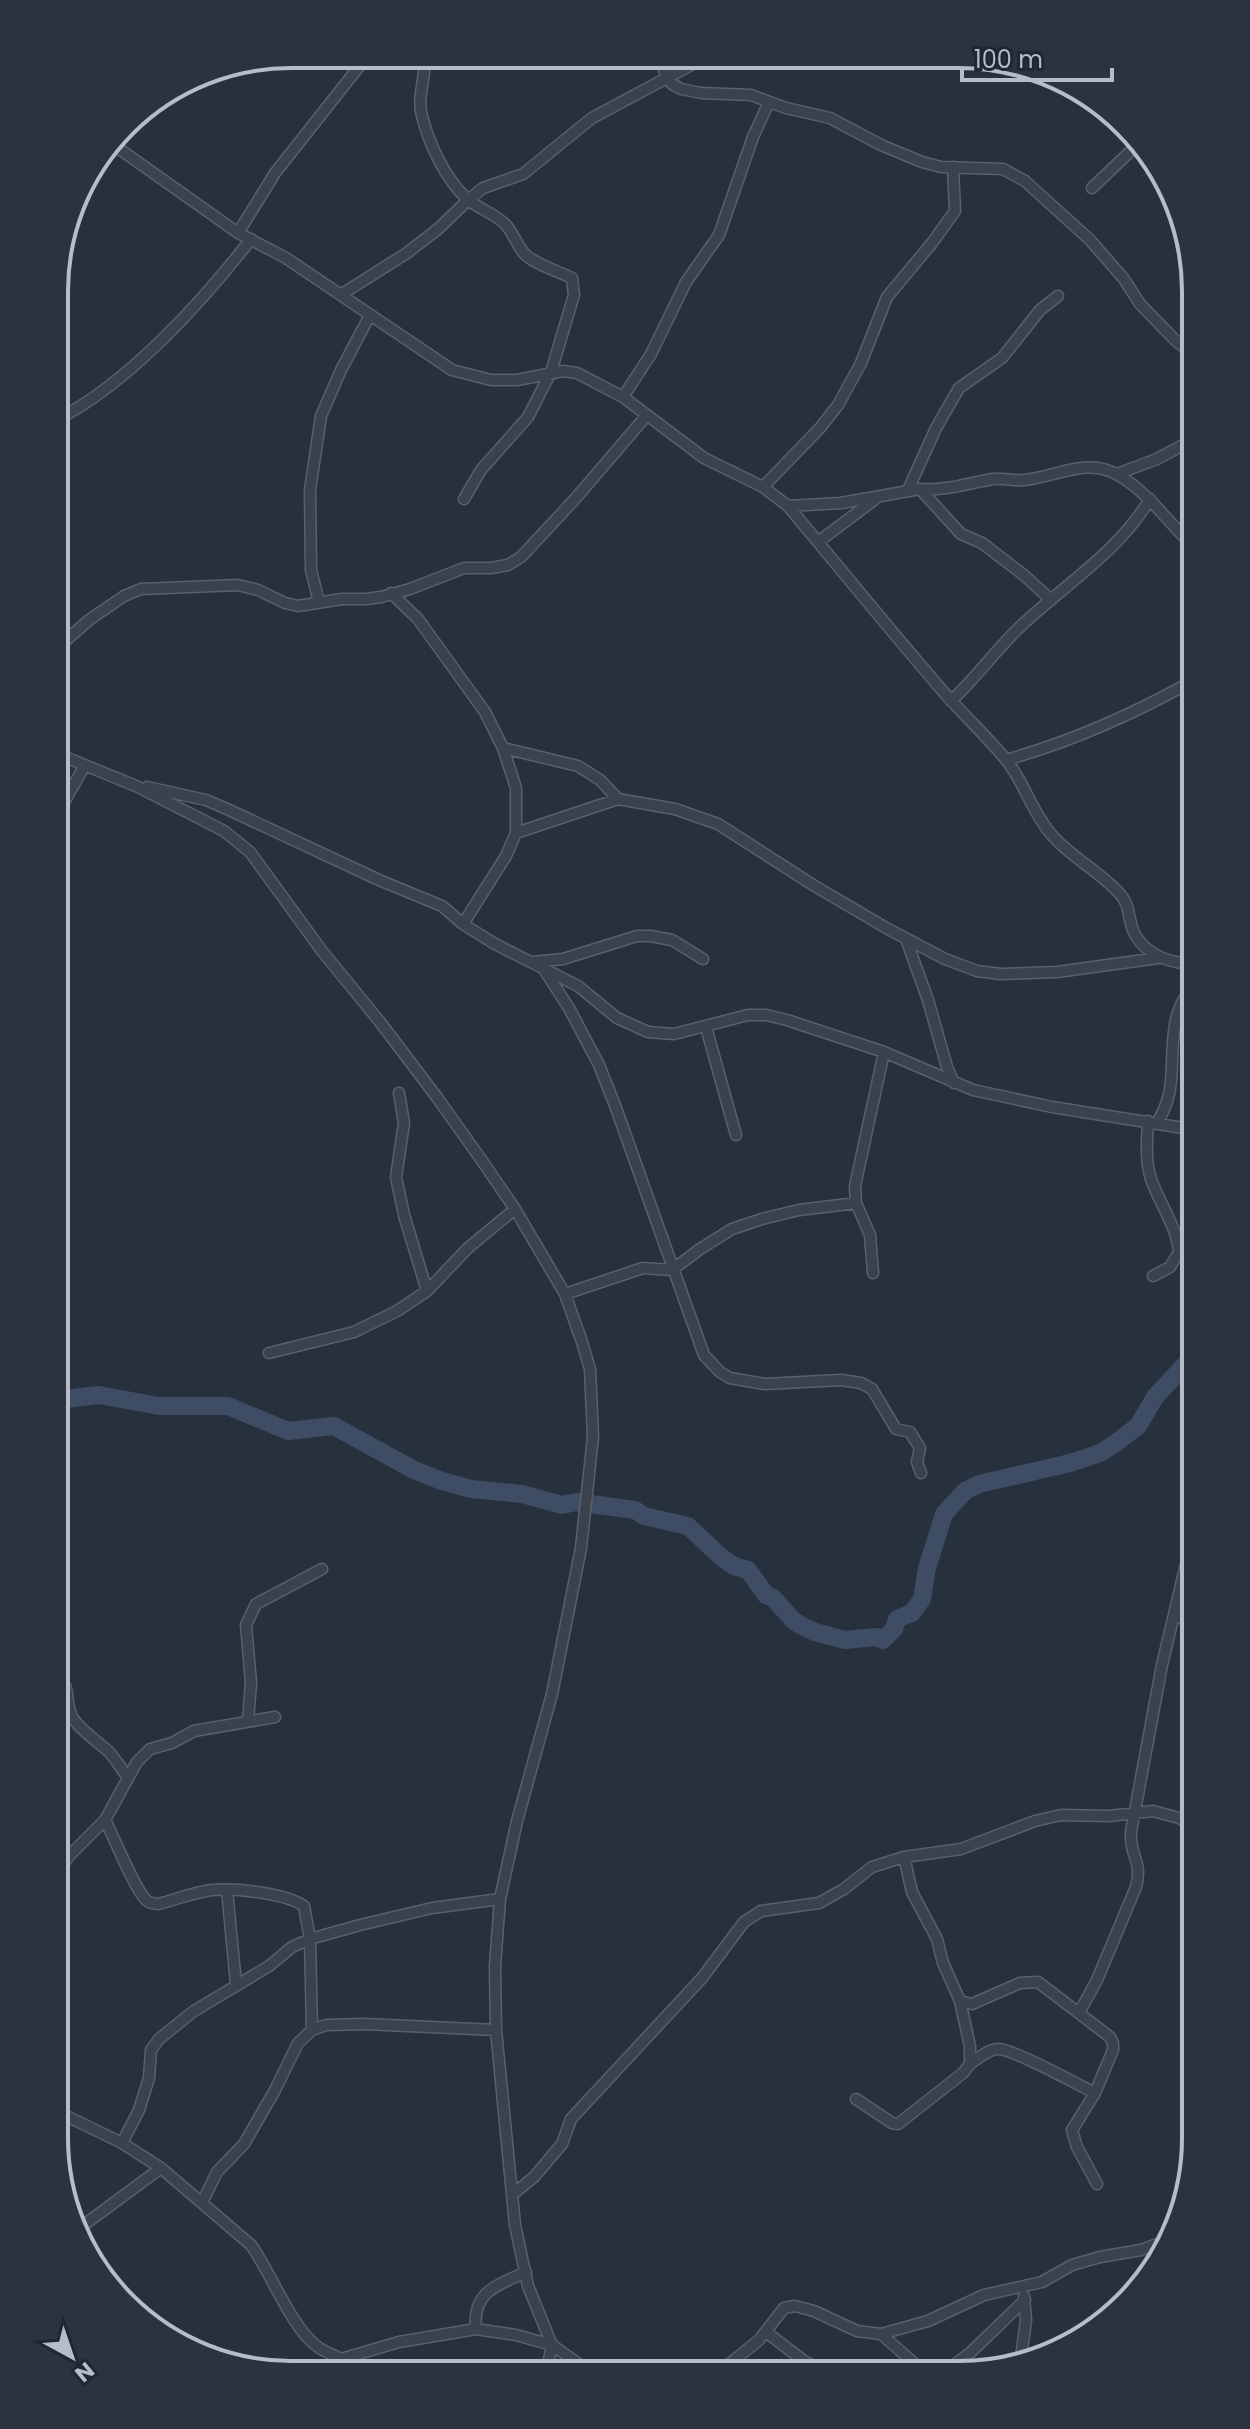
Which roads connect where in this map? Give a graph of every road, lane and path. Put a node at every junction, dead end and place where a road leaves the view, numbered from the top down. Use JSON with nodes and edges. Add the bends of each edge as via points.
{"nodes":[{"id":1,"x":358,"y":68,"type":"edge"},
{"id":2,"x":426,"y":68,"type":"edge"},
{"id":3,"x":664,"y":68,"type":"edge"},
{"id":4,"x":684,"y":68,"type":"edge"},
{"id":5,"x":666,"y":77,"type":"junction"},
{"id":6,"x":769,"y":102,"type":"junction"},
{"id":7,"x":119,"y":149,"type":"edge"},
{"id":8,"x":1132,"y":150,"type":"edge"},
{"id":9,"x":953,"y":167,"type":"junction"},
{"id":10,"x":1092,"y":188,"type":"dead end"},
{"id":11,"x":468,"y":200,"type":"junction"},
{"id":12,"x":238,"y":233,"type":"junction"},
{"id":13,"x":251,"y":239,"type":"junction"},
{"id":14,"x":342,"y":294,"type":"junction"},
{"id":15,"x":1058,"y":296,"type":"dead end"},
{"id":16,"x":370,"y":315,"type":"junction"},
{"id":17,"x":1182,"y":346,"type":"edge"},
{"id":18,"x":551,"y":372,"type":"junction"},
{"id":19,"x":623,"y":397,"type":"junction"},
{"id":20,"x":68,"y":412,"type":"edge"},
{"id":21,"x":647,"y":415,"type":"junction"},
{"id":22,"x":1182,"y":445,"type":"edge"},
{"id":23,"x":1117,"y":474,"type":"junction"},
{"id":24,"x":763,"y":487,"type":"junction"},
{"id":25,"x":920,"y":489,"type":"junction"},
{"id":26,"x":908,"y":490,"type":"junction"},
{"id":27,"x":877,"y":498,"type":"junction"},
{"id":28,"x":464,"y":499,"type":"dead end"},
{"id":29,"x":1150,"y":499,"type":"junction"},
{"id":30,"x":788,"y":506,"type":"junction"},
{"id":31,"x":1182,"y":534,"type":"edge"},
{"id":32,"x":818,"y":542,"type":"junction"},
{"id":33,"x":391,"y":593,"type":"junction"},
{"id":34,"x":1051,"y":600,"type":"junction"},
{"id":35,"x":319,"y":602,"type":"junction"},
{"id":36,"x":68,"y":638,"type":"edge"},
{"id":37,"x":1182,"y":686,"type":"edge"},
{"id":38,"x":951,"y":701,"type":"junction"},
{"id":39,"x":503,"y":748,"type":"junction"},
{"id":40,"x":68,"y":758,"type":"edge"},
{"id":41,"x":1006,"y":760,"type":"junction"},
{"id":42,"x":85,"y":765,"type":"junction"},
{"id":43,"x":136,"y":786,"type":"junction"},
{"id":44,"x":68,"y":795,"type":"edge"},
{"id":45,"x":618,"y":799,"type":"junction"},
{"id":46,"x":516,"y":833,"type":"junction"},
{"id":47,"x":463,"y":924,"type":"junction"},
{"id":48,"x":906,"y":939,"type":"junction"},
{"id":49,"x":1158,"y":958,"type":"junction"},
{"id":50,"x":703,"y":959,"type":"dead end"},
{"id":51,"x":1182,"y":962,"type":"edge"},
{"id":52,"x":531,"y":963,"type":"junction"},
{"id":53,"x":543,"y":968,"type":"junction"},
{"id":54,"x":1182,"y":1004,"type":"edge"},
{"id":55,"x":706,"y":1027,"type":"junction"},
{"id":56,"x":884,"y":1052,"type":"junction"},
{"id":57,"x":954,"y":1083,"type":"junction"},
{"id":58,"x":399,"y":1093,"type":"dead end"},
{"id":59,"x":1153,"y":1122,"type":"junction"},
{"id":60,"x":1182,"y":1127,"type":"edge"},
{"id":61,"x":736,"y":1135,"type":"dead end"},
{"id":62,"x":856,"y":1203,"type":"junction"},
{"id":63,"x":515,"y":1209,"type":"junction"},
{"id":64,"x":672,"y":1270,"type":"junction"},
{"id":65,"x":873,"y":1273,"type":"dead end"},
{"id":66,"x":1153,"y":1276,"type":"dead end"},
{"id":67,"x":427,"y":1291,"type":"junction"},
{"id":68,"x":565,"y":1294,"type":"junction"},
{"id":69,"x":269,"y":1353,"type":"dead end"},
{"id":70,"x":921,"y":1473,"type":"dead end"},
{"id":71,"x":322,"y":1569,"type":"dead end"},
{"id":72,"x":1182,"y":1581,"type":"edge"},
{"id":73,"x":1174,"y":1614,"type":"junction"},
{"id":74,"x":1182,"y":1618,"type":"edge"},
{"id":75,"x":68,"y":1709,"type":"edge"},
{"id":76,"x":275,"y":1717,"type":"dead end"},
{"id":77,"x":248,"y":1720,"type":"junction"},
{"id":78,"x":128,"y":1777,"type":"junction"},
{"id":79,"x":1134,"y":1814,"type":"junction"},
{"id":80,"x":105,"y":1820,"type":"junction"},
{"id":81,"x":1182,"y":1820,"type":"edge"},
{"id":82,"x":68,"y":1857,"type":"edge"},
{"id":83,"x":904,"y":1857,"type":"junction"},
{"id":84,"x":227,"y":1890,"type":"junction"},
{"id":85,"x":500,"y":1899,"type":"junction"},
{"id":86,"x":310,"y":1939,"type":"junction"},
{"id":87,"x":236,"y":1984,"type":"junction"},
{"id":88,"x":960,"y":2001,"type":"junction"},
{"id":89,"x":1079,"y":2013,"type":"junction"},
{"id":90,"x":312,"y":2030,"type":"junction"},
{"id":91,"x":496,"y":2030,"type":"junction"},
{"id":92,"x":970,"y":2064,"type":"junction"},
{"id":93,"x":1095,"y":2093,"type":"junction"},
{"id":94,"x":856,"y":2099,"type":"dead end"},
{"id":95,"x":68,"y":2117,"type":"edge"},
{"id":96,"x":122,"y":2143,"type":"junction"},
{"id":97,"x":161,"y":2168,"type":"junction"},
{"id":98,"x":1097,"y":2184,"type":"dead end"},
{"id":99,"x":512,"y":2195,"type":"junction"},
{"id":100,"x":202,"y":2203,"type":"junction"},
{"id":101,"x":86,"y":2224,"type":"edge"},
{"id":102,"x":1154,"y":2245,"type":"edge"},
{"id":103,"x":526,"y":2272,"type":"junction"},
{"id":104,"x":1021,"y":2287,"type":"junction"},
{"id":105,"x":1025,"y":2300,"type":"junction"},
{"id":106,"x":476,"y":2329,"type":"junction"},
{"id":107,"x":766,"y":2332,"type":"junction"},
{"id":108,"x":881,"y":2334,"type":"junction"},
{"id":109,"x":552,"y":2345,"type":"junction"},
{"id":110,"x":1022,"y":2352,"type":"edge"},
{"id":111,"x":341,"y":2359,"type":"joint"},
{"id":112,"x":549,"y":2361,"type":"edge"},
{"id":113,"x":575,"y":2361,"type":"edge"},
{"id":114,"x":733,"y":2361,"type":"edge"},
{"id":115,"x":804,"y":2361,"type":"edge"},
{"id":116,"x":912,"y":2361,"type":"edge"},
{"id":117,"x":959,"y":2361,"type":"edge"}],
"edges":[{"from":1,"to":12,"type":"street","via":[[275,173]]},
{"from":2,"to":11,"type":"street","via":[[422,116],[437,155]]},
{"from":3,"to":5,"type":"street"},
{"from":4,"to":5,"type":"street"},
{"from":5,"to":6,"type":"street","via":[[681,89],[751,95]]},
{"from":5,"to":11,"type":"street","via":[[592,118],[523,174],[483,188]]},
{"from":6,"to":9,"type":"street","via":[[830,118],[922,162]]},
{"from":6,"to":19,"type":"street","via":[[719,235],[686,282]]},
{"from":7,"to":12,"type":"street"},
{"from":8,"to":10,"type":"street"},
{"from":9,"to":17,"type":"street","via":[[1003,169],[1025,181],[1090,240],[1140,304]]},
{"from":9,"to":24,"type":"street","via":[[955,211],[887,297],[838,405]]},
{"from":11,"to":14,"type":"street","via":[[407,253]]},
{"from":11,"to":18,"type":"street","via":[[507,226],[525,256],[572,278],[574,295]]},
{"from":12,"to":13,"type":"street"},
{"from":13,"to":14,"type":"street"},
{"from":13,"to":20,"type":"street","via":[[136,364]]},
{"from":14,"to":16,"type":"street"},
{"from":15,"to":26,"type":"street","via":[[1002,358],[959,388]]},
{"from":16,"to":18,"type":"street","via":[[452,370],[491,380]]},
{"from":16,"to":35,"type":"street","via":[[321,416],[310,490],[311,570]]},
{"from":18,"to":19,"type":"street","via":[[577,373]]},
{"from":18,"to":28,"type":"street","via":[[528,417],[481,470]]},
{"from":19,"to":21,"type":"street"},
{"from":21,"to":24,"type":"street","via":[[704,458]]},
{"from":21,"to":33,"type":"street","via":[[521,557],[500,567],[464,568]]},
{"from":22,"to":23,"type":"street"},
{"from":23,"to":25,"type":"street","via":[[1092,467],[1026,480]]},
{"from":23,"to":29,"type":"street"},
{"from":24,"to":30,"type":"street"},
{"from":25,"to":26,"type":"street"},
{"from":25,"to":34,"type":"street","via":[[965,538],[982,543]]},
{"from":26,"to":27,"type":"street"},
{"from":27,"to":30,"type":"street"},
{"from":27,"to":32,"type":"street"},
{"from":29,"to":31,"type":"street"},
{"from":29,"to":34,"type":"street","via":[[1127,533]]},
{"from":30,"to":32,"type":"street"},
{"from":32,"to":38,"type":"street"},
{"from":33,"to":35,"type":"street"},
{"from":33,"to":39,"type":"street","via":[[418,619],[485,712]]},
{"from":34,"to":38,"type":"street"},
{"from":35,"to":36,"type":"street","via":[[291,605],[228,584],[141,589]]},
{"from":37,"to":41,"type":"street","via":[[1092,730]]},
{"from":38,"to":41,"type":"street"},
{"from":39,"to":45,"type":"street","via":[[578,766]]},
{"from":39,"to":46,"type":"street","via":[[516,788]]},
{"from":40,"to":42,"type":"street"},
{"from":41,"to":49,"type":"street","via":[[1044,826],[1125,899],[1131,928]]},
{"from":42,"to":43,"type":"street"},
{"from":42,"to":44,"type":"street"},
{"from":43,"to":47,"type":"street","via":[[227,809],[442,906]]},
{"from":43,"to":63,"type":"street","via":[[224,831],[250,852]]},
{"from":45,"to":46,"type":"street"},
{"from":45,"to":48,"type":"street","via":[[675,809],[718,824]]},
{"from":46,"to":47,"type":"street"},
{"from":47,"to":52,"type":"street"},
{"from":48,"to":49,"type":"street","via":[[992,974],[1089,969]]},
{"from":48,"to":57,"type":"street"},
{"from":49,"to":51,"type":"street"},
{"from":50,"to":52,"type":"street","via":[[672,940],[637,936],[563,959]]},
{"from":52,"to":53,"type":"street"},
{"from":53,"to":55,"type":"street","via":[[578,986],[617,1018],[648,1032],[674,1034]]},
{"from":53,"to":64,"type":"street","via":[[599,1065]]},
{"from":54,"to":59,"type":"street","via":[[1171,1045],[1168,1097],[1164,1112]]},
{"from":55,"to":56,"type":"street","via":[[766,1015]]},
{"from":55,"to":61,"type":"street"},
{"from":56,"to":57,"type":"street"},
{"from":56,"to":62,"type":"street","via":[[858,1165]]},
{"from":57,"to":59,"type":"street","via":[[1009,1100]]},
{"from":58,"to":67,"type":"street","via":[[404,1123],[396,1177]]},
{"from":59,"to":60,"type":"street"},
{"from":59,"to":66,"type":"street","via":[[1147,1148],[1151,1178],[1179,1252],[1170,1267]]},
{"from":62,"to":64,"type":"street","via":[[785,1213],[732,1229]]},
{"from":62,"to":65,"type":"street","via":[[870,1235]]},
{"from":63,"to":67,"type":"street"},
{"from":63,"to":68,"type":"street"},
{"from":64,"to":68,"type":"street","via":[[643,1268]]},
{"from":64,"to":70,"type":"street","via":[[704,1355],[720,1372],[765,1384],[861,1383],[872,1389],[896,1429],[910,1432],[920,1448]]},
{"from":67,"to":69,"type":"street","via":[[354,1332]]},
{"from":68,"to":85,"type":"street","via":[[590,1369],[590,1476],[552,1694]]},
{"from":71,"to":77,"type":"street","via":[[256,1604],[246,1625]]},
{"from":72,"to":73,"type":"street"},
{"from":73,"to":74,"type":"street"},
{"from":73,"to":79,"type":"street"},
{"from":75,"to":78,"type":"street"},
{"from":76,"to":77,"type":"street"},
{"from":77,"to":78,"type":"street","via":[[194,1731],[150,1749]]},
{"from":78,"to":80,"type":"street"},
{"from":79,"to":81,"type":"street","via":[[1153,1811]]},
{"from":79,"to":83,"type":"street","via":[[1061,1815],[961,1849]]},
{"from":79,"to":89,"type":"street","via":[[1130,1843],[1139,1868],[1136,1887]]},
{"from":80,"to":82,"type":"street"},
{"from":80,"to":84,"type":"street","via":[[148,1901],[158,1904]]},
{"from":83,"to":88,"type":"street","via":[[912,1892]]},
{"from":83,"to":99,"type":"street","via":[[872,1867],[819,1903],[761,1911],[744,1922],[702,1978],[571,2119],[562,2144],[534,2177]]},
{"from":84,"to":86,"type":"street","via":[[298,1902],[307,1913]]},
{"from":84,"to":87,"type":"street"},
{"from":85,"to":86,"type":"street","via":[[432,1908]]},
{"from":85,"to":91,"type":"street"},
{"from":86,"to":87,"type":"street"},
{"from":86,"to":90,"type":"street"},
{"from":87,"to":96,"type":"street","via":[[194,2011],[151,2050],[149,2078]]},
{"from":88,"to":89,"type":"street","via":[[972,2004],[1029,1981],[1038,1982]]},
{"from":88,"to":92,"type":"street"},
{"from":89,"to":93,"type":"street","via":[[1113,2043]]},
{"from":90,"to":91,"type":"street","via":[[364,2024]]},
{"from":90,"to":100,"type":"street","via":[[298,2043],[244,2144],[217,2172]]},
{"from":91,"to":99,"type":"street"},
{"from":92,"to":93,"type":"street","via":[[1001,2049]]},
{"from":92,"to":94,"type":"street","via":[[898,2124]]},
{"from":93,"to":98,"type":"street","via":[[1072,2130]]},
{"from":95,"to":96,"type":"street"},
{"from":96,"to":97,"type":"street"},
{"from":97,"to":100,"type":"street"},
{"from":97,"to":101,"type":"street"},
{"from":99,"to":103,"type":"street"},
{"from":100,"to":111,"type":"street","via":[[251,2245],[316,2346]]},
{"from":102,"to":104,"type":"street","via":[[1072,2265]]},
{"from":103,"to":106,"type":"street","via":[[483,2296],[476,2306]]},
{"from":103,"to":109,"type":"street"},
{"from":104,"to":105,"type":"street"},
{"from":104,"to":108,"type":"street","via":[[984,2295],[928,2321]]},
{"from":105,"to":110,"type":"street"},
{"from":105,"to":117,"type":"street"},
{"from":106,"to":109,"type":"street"},
{"from":106,"to":111,"type":"street","via":[[399,2342]]},
{"from":107,"to":108,"type":"street","via":[[784,2308],[795,2306],[857,2331]]},
{"from":107,"to":114,"type":"street"},
{"from":107,"to":115,"type":"street"},
{"from":108,"to":116,"type":"street"},
{"from":109,"to":112,"type":"street"},
{"from":109,"to":113,"type":"street"}]}
